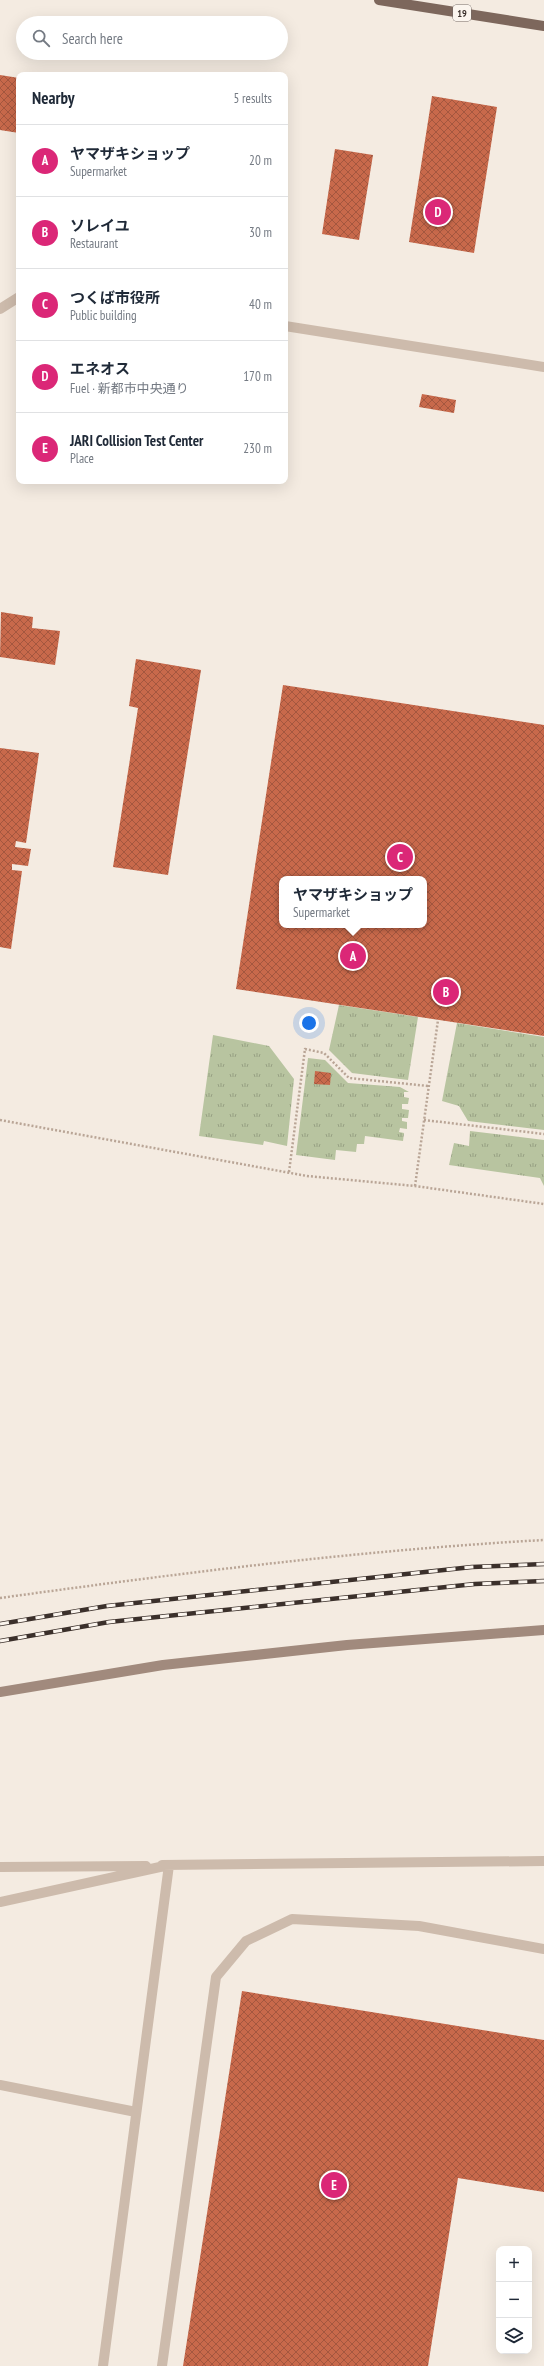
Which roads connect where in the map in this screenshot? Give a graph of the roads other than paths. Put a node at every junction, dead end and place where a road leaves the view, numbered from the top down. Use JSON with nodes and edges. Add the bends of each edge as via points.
{"nodes":[{"id":1,"x":379,"y":0,"type":"edge"},
{"id":2,"x":544,"y":26,"type":"edge"},
{"id":3,"x":16,"y":299,"type":"edge"},
{"id":4,"x":0,"y":309,"type":"edge"},
{"id":5,"x":288,"y":326,"type":"edge"},
{"id":6,"x":544,"y":367,"type":"edge"},
{"id":7,"x":544,"y":1630,"type":"edge"},
{"id":8,"x":0,"y":1692,"type":"edge"},
{"id":9,"x":544,"y":1861,"type":"edge"},
{"id":10,"x":169,"y":1865,"type":"junction"},
{"id":11,"x":0,"y":1868,"type":"edge"},
{"id":12,"x":0,"y":1902,"type":"edge"},
{"id":13,"x":544,"y":1949,"type":"edge"},
{"id":14,"x":0,"y":2084,"type":"edge"},
{"id":15,"x":136,"y":2112,"type":"junction"},
{"id":16,"x":102,"y":2366,"type":"edge"},
{"id":17,"x":162,"y":2366,"type":"edge"}],
"edges":[{"from":1,"to":2,"type":"main road","number":"19"},
{"from":3,"to":4,"type":"street"},
{"from":5,"to":6,"type":"street"},
{"from":7,"to":8,"type":"street","via":[[346,1645],[163,1665]]},
{"from":9,"to":10,"type":"street"},
{"from":10,"to":11,"type":"street"},
{"from":10,"to":12,"type":"street"},
{"from":10,"to":15,"type":"street"},
{"from":13,"to":17,"type":"street","via":[[419,1926],[292,1919],[246,1941],[216,1977]]},
{"from":14,"to":15,"type":"street"},
{"from":15,"to":16,"type":"street"}]}
